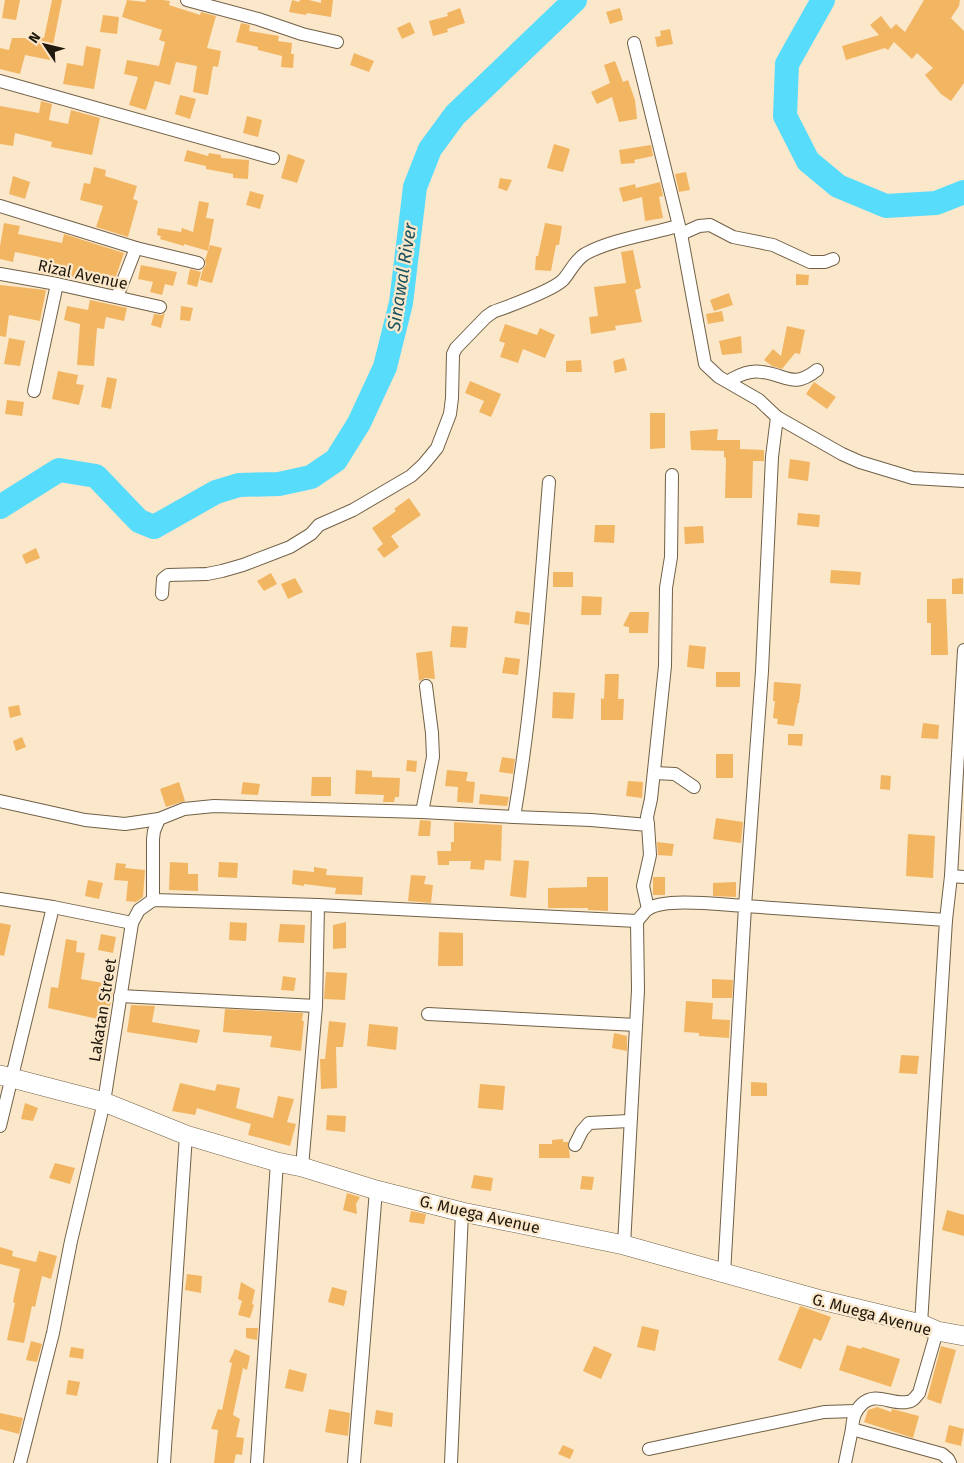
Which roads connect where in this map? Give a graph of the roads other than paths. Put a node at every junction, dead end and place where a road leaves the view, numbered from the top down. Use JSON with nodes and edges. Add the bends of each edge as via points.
{"nodes":[{"id":1,"x":187,"y":0,"type":"edge"},
{"id":2,"x":337,"y":42,"type":"dead end"},
{"id":3,"x":634,"y":43,"type":"dead end"},
{"id":4,"x":0,"y":81,"type":"edge"},
{"id":5,"x":273,"y":158,"type":"dead end"},
{"id":6,"x":0,"y":206,"type":"edge"},
{"id":7,"x":679,"y":230,"type":"junction"},
{"id":8,"x":136,"y":248,"type":"junction"},
{"id":9,"x":833,"y":259,"type":"dead end"},
{"id":10,"x":198,"y":263,"type":"dead end"},
{"id":11,"x":0,"y":274,"type":"edge"},
{"id":12,"x":57,"y":284,"type":"junction"},
{"id":13,"x":117,"y":297,"type":"junction"},
{"id":14,"x":160,"y":307,"type":"dead end"},
{"id":15,"x":817,"y":370,"type":"dead end"},
{"id":16,"x":731,"y":383,"type":"junction"},
{"id":17,"x":34,"y":391,"type":"dead end"},
{"id":18,"x":777,"y":417,"type":"junction"},
{"id":19,"x":672,"y":475,"type":"dead end"},
{"id":20,"x":964,"y":481,"type":"edge"},
{"id":21,"x":549,"y":482,"type":"dead end"},
{"id":22,"x":162,"y":594,"type":"dead end"},
{"id":23,"x":964,"y":650,"type":"edge"},
{"id":24,"x":426,"y":686,"type":"dead end"},
{"id":25,"x":654,"y":773,"type":"junction"},
{"id":26,"x":694,"y":787,"type":"dead end"},
{"id":27,"x":0,"y":801,"type":"edge"},
{"id":28,"x":422,"y":812,"type":"junction"},
{"id":29,"x":514,"y":817,"type":"junction"},
{"id":30,"x":159,"y":819,"type":"junction"},
{"id":31,"x":648,"y":825,"type":"junction"},
{"id":32,"x":958,"y":877,"type":"edge"},
{"id":33,"x":0,"y":899,"type":"edge"},
{"id":34,"x":153,"y":900,"type":"junction"},
{"id":35,"x":318,"y":905,"type":"junction"},
{"id":36,"x":746,"y":906,"type":"junction"},
{"id":37,"x":53,"y":907,"type":"junction"},
{"id":38,"x":648,"y":909,"type":"junction"},
{"id":39,"x":946,"y":920,"type":"junction"},
{"id":40,"x":637,"y":921,"type":"junction"},
{"id":41,"x":132,"y":923,"type":"junction"},
{"id":42,"x":120,"y":996,"type":"junction"},
{"id":43,"x":316,"y":1006,"type":"junction"},
{"id":44,"x":428,"y":1014,"type":"dead end"},
{"id":45,"x":636,"y":1025,"type":"junction"},
{"id":46,"x":6,"y":1077,"type":"edge"},
{"id":47,"x":104,"y":1102,"type":"junction"},
{"id":48,"x":629,"y":1122,"type":"junction"},
{"id":49,"x":0,"y":1126,"type":"edge"},
{"id":50,"x":186,"y":1135,"type":"junction"},
{"id":51,"x":575,"y":1145,"type":"dead end"},
{"id":52,"x":277,"y":1162,"type":"junction"},
{"id":53,"x":302,"y":1167,"type":"junction"},
{"id":54,"x":376,"y":1190,"type":"junction"},
{"id":55,"x":462,"y":1212,"type":"junction"},
{"id":56,"x":624,"y":1245,"type":"junction"},
{"id":57,"x":724,"y":1274,"type":"junction"},
{"id":58,"x":929,"y":1327,"type":"junction"},
{"id":59,"x":964,"y":1336,"type":"edge"},
{"id":60,"x":856,"y":1411,"type":"junction"},
{"id":61,"x":852,"y":1429,"type":"junction"},
{"id":62,"x":649,"y":1449,"type":"dead end"},
{"id":63,"x":20,"y":1463,"type":"edge"},
{"id":64,"x":164,"y":1463,"type":"edge"},
{"id":65,"x":257,"y":1463,"type":"edge"},
{"id":66,"x":354,"y":1463,"type":"edge"},
{"id":67,"x":451,"y":1463,"type":"edge"},
{"id":68,"x":845,"y":1463,"type":"edge"},
{"id":69,"x":950,"y":1463,"type":"edge"}],
"edges":[{"from":1,"to":2,"type":"street"},
{"from":3,"to":7,"type":"street"},
{"from":4,"to":5,"type":"street"},
{"from":6,"to":8,"type":"street"},
{"from":7,"to":9,"type":"street","via":[[710,226],[733,237],[773,245],[810,262]]},
{"from":7,"to":16,"type":"street","via":[[706,364]]},
{"from":7,"to":22,"type":"street","via":[[604,246],[586,254],[575,261],[563,280],[554,287],[486,317],[453,354],[450,414],[437,448],[424,466],[411,476],[353,510],[319,525],[290,547],[222,571],[168,575],[163,580]]},
{"from":8,"to":10,"type":"street"},
{"from":8,"to":13,"type":"street"},
{"from":11,"to":12,"type":"street","name":"Rizal Avenue"},
{"from":12,"to":13,"type":"street","name":"Rizal Avenue"},
{"from":12,"to":17,"type":"street"},
{"from":13,"to":14,"type":"street","name":"Rizal Avenue"},
{"from":15,"to":16,"type":"street","via":[[803,379],[788,380],[761,372],[743,374],[732,379]]},
{"from":16,"to":18,"type":"street","via":[[759,400]]},
{"from":18,"to":20,"type":"street","via":[[860,462],[913,478]]},
{"from":18,"to":36,"type":"street"},
{"from":19,"to":25,"type":"street","via":[[666,666]]},
{"from":21,"to":29,"type":"street","via":[[533,668]]},
{"from":23,"to":32,"type":"street"},
{"from":24,"to":28,"type":"street","via":[[433,757]]},
{"from":25,"to":26,"type":"street","via":[[675,774]]},
{"from":25,"to":31,"type":"street"},
{"from":27,"to":30,"type":"street","via":[[108,824],[134,824]]},
{"from":28,"to":29,"type":"street"},
{"from":28,"to":30,"type":"street","via":[[214,806],[184,809]]},
{"from":29,"to":31,"type":"street"},
{"from":30,"to":34,"type":"street","via":[[153,839]]},
{"from":31,"to":38,"type":"street","via":[[650,855],[643,886]]},
{"from":32,"to":39,"type":"street"},
{"from":33,"to":37,"type":"street"},
{"from":34,"to":35,"type":"street"},
{"from":34,"to":41,"type":"street","via":[[139,910]]},
{"from":35,"to":40,"type":"street"},
{"from":35,"to":43,"type":"street"},
{"from":36,"to":38,"type":"street","via":[[672,902]]},
{"from":36,"to":39,"type":"street"},
{"from":36,"to":57,"type":"street"},
{"from":37,"to":41,"type":"street"},
{"from":37,"to":46,"type":"street"},
{"from":38,"to":40,"type":"street"},
{"from":39,"to":58,"type":"street"},
{"from":40,"to":45,"type":"street"},
{"from":41,"to":42,"type":"street","name":"Lakatan Street"},
{"from":42,"to":43,"type":"street"},
{"from":42,"to":47,"type":"street","name":"Lakatan Street"},
{"from":43,"to":53,"type":"street"},
{"from":44,"to":45,"type":"street"},
{"from":45,"to":48,"type":"street"},
{"from":46,"to":47,"type":"street","name":"G. Muega Avenue"},
{"from":46,"to":49,"type":"street"},
{"from":47,"to":50,"type":"street","name":"G. Muega Avenue"},
{"from":47,"to":63,"type":"street","name":"Lakatan Street","via":[[53,1333]]},
{"from":48,"to":51,"type":"street","via":[[589,1124]]},
{"from":48,"to":56,"type":"street"},
{"from":50,"to":52,"type":"street","name":"G. Muega Avenue"},
{"from":50,"to":64,"type":"street"},
{"from":52,"to":53,"type":"street","name":"G. Muega Avenue"},
{"from":52,"to":65,"type":"street"},
{"from":53,"to":54,"type":"street","name":"G. Muega Avenue"},
{"from":54,"to":55,"type":"street","name":"G. Muega Avenue"},
{"from":54,"to":66,"type":"street"},
{"from":55,"to":56,"type":"street","name":"G. Muega Avenue"},
{"from":55,"to":67,"type":"street"},
{"from":56,"to":57,"type":"street","name":"G. Muega Avenue"},
{"from":57,"to":58,"type":"street","name":"G. Muega Avenue"},
{"from":58,"to":59,"type":"street","name":"G. Muega Avenue"},
{"from":58,"to":60,"type":"street","via":[[919,1393],[914,1400],[871,1398]]},
{"from":60,"to":61,"type":"street"},
{"from":60,"to":62,"type":"street","via":[[824,1412]]},
{"from":61,"to":68,"type":"street"},
{"from":61,"to":69,"type":"street","via":[[942,1454]]}]}
